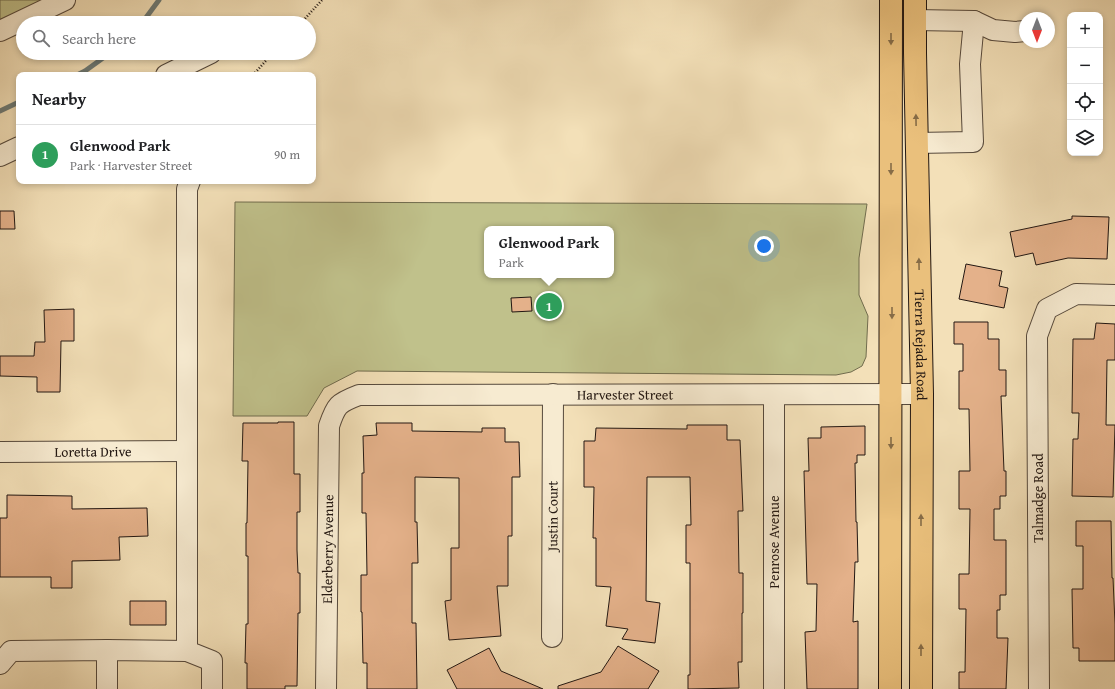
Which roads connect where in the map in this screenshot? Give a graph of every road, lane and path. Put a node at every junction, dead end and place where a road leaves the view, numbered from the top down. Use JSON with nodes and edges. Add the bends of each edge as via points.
{"nodes":[{"id":1,"x":65,"y":0,"type":"edge"},
{"id":2,"x":322,"y":0,"type":"edge"},
{"id":3,"x":891,"y":0,"type":"edge"},
{"id":4,"x":915,"y":10,"type":"edge"},
{"id":5,"x":31,"y":16,"type":"edge"},
{"id":6,"x":307,"y":16,"type":"edge"},
{"id":7,"x":974,"y":21,"type":"junction"},
{"id":8,"x":16,"y":23,"type":"edge"},
{"id":9,"x":0,"y":31,"type":"edge"},
{"id":10,"x":1019,"y":32,"type":"edge"},
{"id":11,"x":197,"y":60,"type":"edge"},
{"id":12,"x":208,"y":60,"type":"edge"},
{"id":13,"x":267,"y":60,"type":"edge"},
{"id":14,"x":172,"y":72,"type":"edge"},
{"id":15,"x":204,"y":72,"type":"edge"},
{"id":16,"x":256,"y":72,"type":"edge"},
{"id":17,"x":916,"y":143,"type":"junction"},
{"id":18,"x":16,"y":148,"type":"edge"},
{"id":19,"x":0,"y":156,"type":"edge"},
{"id":20,"x":189,"y":184,"type":"edge"},
{"id":21,"x":1115,"y":295,"type":"edge"},
{"id":22,"x":553,"y":394,"type":"junction"},
{"id":23,"x":922,"y":394,"type":"junction"},
{"id":24,"x":774,"y":395,"type":"junction"},
{"id":25,"x":892,"y":395,"type":"junction"},
{"id":26,"x":334,"y":410,"type":"joint"},
{"id":27,"x":186,"y":451,"type":"junction"},
{"id":28,"x":0,"y":452,"type":"edge"},
{"id":29,"x":552,"y":637,"type":"dead end"},
{"id":30,"x":107,"y":650,"type":"junction"},
{"id":31,"x":187,"y":651,"type":"junction"},
{"id":32,"x":0,"y":664,"type":"edge"},
{"id":33,"x":107,"y":689,"type":"edge"},
{"id":34,"x":212,"y":689,"type":"edge"},
{"id":35,"x":326,"y":689,"type":"edge"},
{"id":36,"x":774,"y":689,"type":"edge"},
{"id":37,"x":890,"y":689,"type":"edge"},
{"id":38,"x":921,"y":689,"type":"edge"},
{"id":39,"x":1039,"y":689,"type":"edge"}],
"edges":[{"from":1,"to":5,"type":"street"},
{"from":2,"to":6,"type":"path"},
{"from":3,"to":25,"type":"main road","name":"Tierra Rejada Road","one_way":true},
{"from":4,"to":7,"type":"street"},
{"from":17,"to":4,"type":"main road","name":"Tierra Rejada Road","one_way":true},
{"from":7,"to":10,"type":"street","via":[[993,30]]},
{"from":7,"to":17,"type":"street","via":[[970,64],[972,142]]},
{"from":8,"to":9,"type":"street"},
{"from":11,"to":14,"type":"street"},
{"from":12,"to":15,"type":"street"},
{"from":13,"to":16,"type":"path"},
{"from":23,"to":17,"type":"main road","name":"Tierra Rejada Road","one_way":true},
{"from":18,"to":19,"type":"street"},
{"from":20,"to":27,"type":"street"},
{"from":21,"to":39,"type":"street","name":"Talmadge Road","via":[[1076,294],[1047,310],[1037,336]]},
{"from":22,"to":24,"type":"street","name":"Harvester Street"},
{"from":22,"to":26,"type":"street","name":"Harvester Street","via":[[359,395],[344,401]]},
{"from":22,"to":29,"type":"street","name":"Justin Court"},
{"from":23,"to":25,"type":"street","name":"Harvester Street"},
{"from":38,"to":23,"type":"main road","name":"Tierra Rejada Road","one_way":true},
{"from":24,"to":25,"type":"street","name":"Harvester Street"},
{"from":24,"to":36,"type":"street","name":"Penrose Avenue"},
{"from":25,"to":37,"type":"main road","name":"Tierra Rejada Road","one_way":true},
{"from":26,"to":35,"type":"street","name":"Elderberry Avenue","via":[[329,426]]},
{"from":27,"to":28,"type":"street","name":"Loretta Drive"},
{"from":27,"to":31,"type":"street"},
{"from":30,"to":31,"type":"street"},
{"from":30,"to":32,"type":"street","via":[[11,651]]},
{"from":30,"to":33,"type":"street"},
{"from":31,"to":34,"type":"street","via":[[212,661]]}]}
